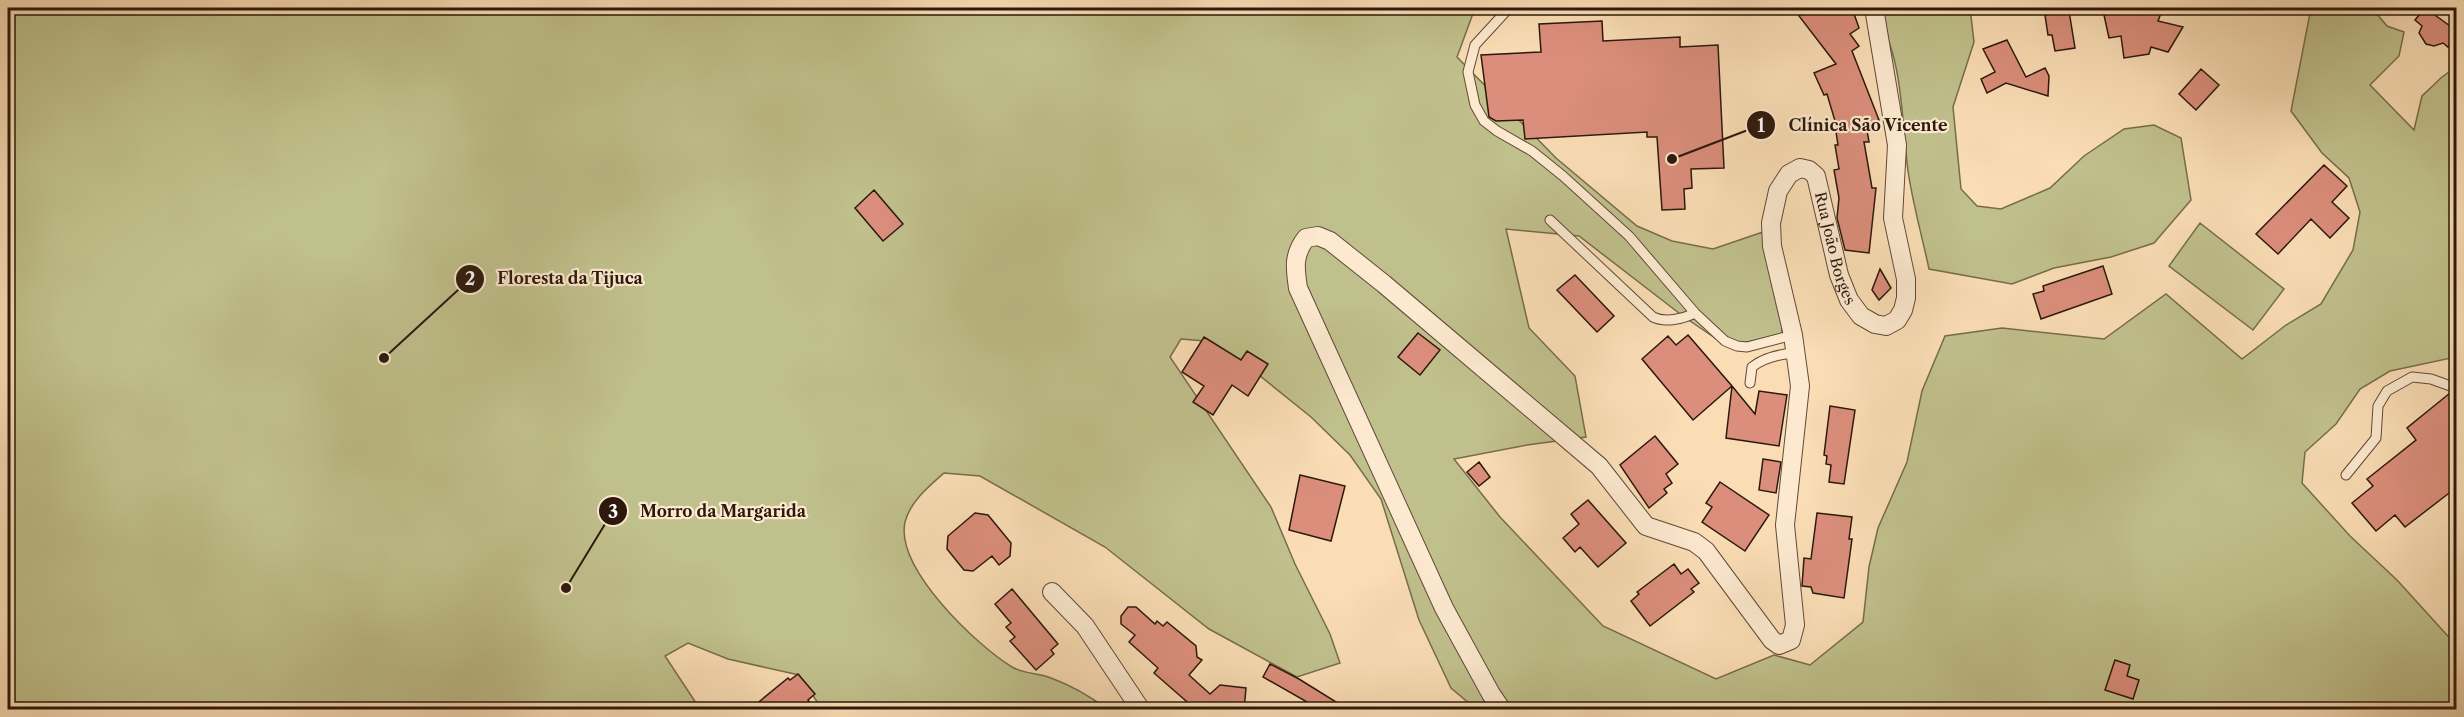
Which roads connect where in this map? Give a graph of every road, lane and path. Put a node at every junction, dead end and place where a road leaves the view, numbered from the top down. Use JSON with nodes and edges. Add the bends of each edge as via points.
{"nodes":[{"id":1,"x":1509,"y":8,"type":"edge"},
{"id":2,"x":1875,"y":8,"type":"edge"},
{"id":3,"x":1550,"y":220,"type":"dead end"},
{"id":4,"x":1695,"y":313,"type":"junction"},
{"id":5,"x":1794,"y":344,"type":"junction"},
{"id":6,"x":1750,"y":383,"type":"dead end"},
{"id":7,"x":2457,"y":388,"type":"edge"},
{"id":8,"x":2346,"y":476,"type":"dead end"},
{"id":9,"x":1052,"y":592,"type":"dead end"},
{"id":10,"x":1141,"y":710,"type":"edge"},
{"id":11,"x":1502,"y":710,"type":"edge"}],
"edges":[{"from":1,"to":4,"type":"lane","via":[[1475,45],[1468,72],[1475,105],[1484,121],[1532,151],[1629,236]]},
{"from":2,"to":5,"type":"street","name":"Rua João Borges","via":[[1897,145],[1893,218],[1906,279],[1906,298],[1898,320],[1886,326],[1861,316],[1849,300],[1839,275],[1816,176],[1800,168],[1789,174],[1778,191],[1771,224],[1772,246]]},
{"from":3,"to":4,"type":"lane","via":[[1653,317],[1685,318]]},
{"from":4,"to":5,"type":"lane","via":[[1725,341],[1737,346]]},
{"from":5,"to":6,"type":"lane","via":[[1752,367]]},
{"from":5,"to":11,"type":"street","name":"Rua João Borges","via":[[1800,386],[1785,525],[1795,625],[1791,640],[1779,645],[1706,551],[1694,542],[1646,526],[1599,466],[1573,443],[1330,241],[1318,236],[1306,238],[1294,264],[1298,288],[1444,608]]},
{"from":7,"to":8,"type":"lane","via":[[2412,377],[2387,391],[2378,406],[2376,438]]},
{"from":9,"to":10,"type":"street","via":[[1085,626]]}]}
